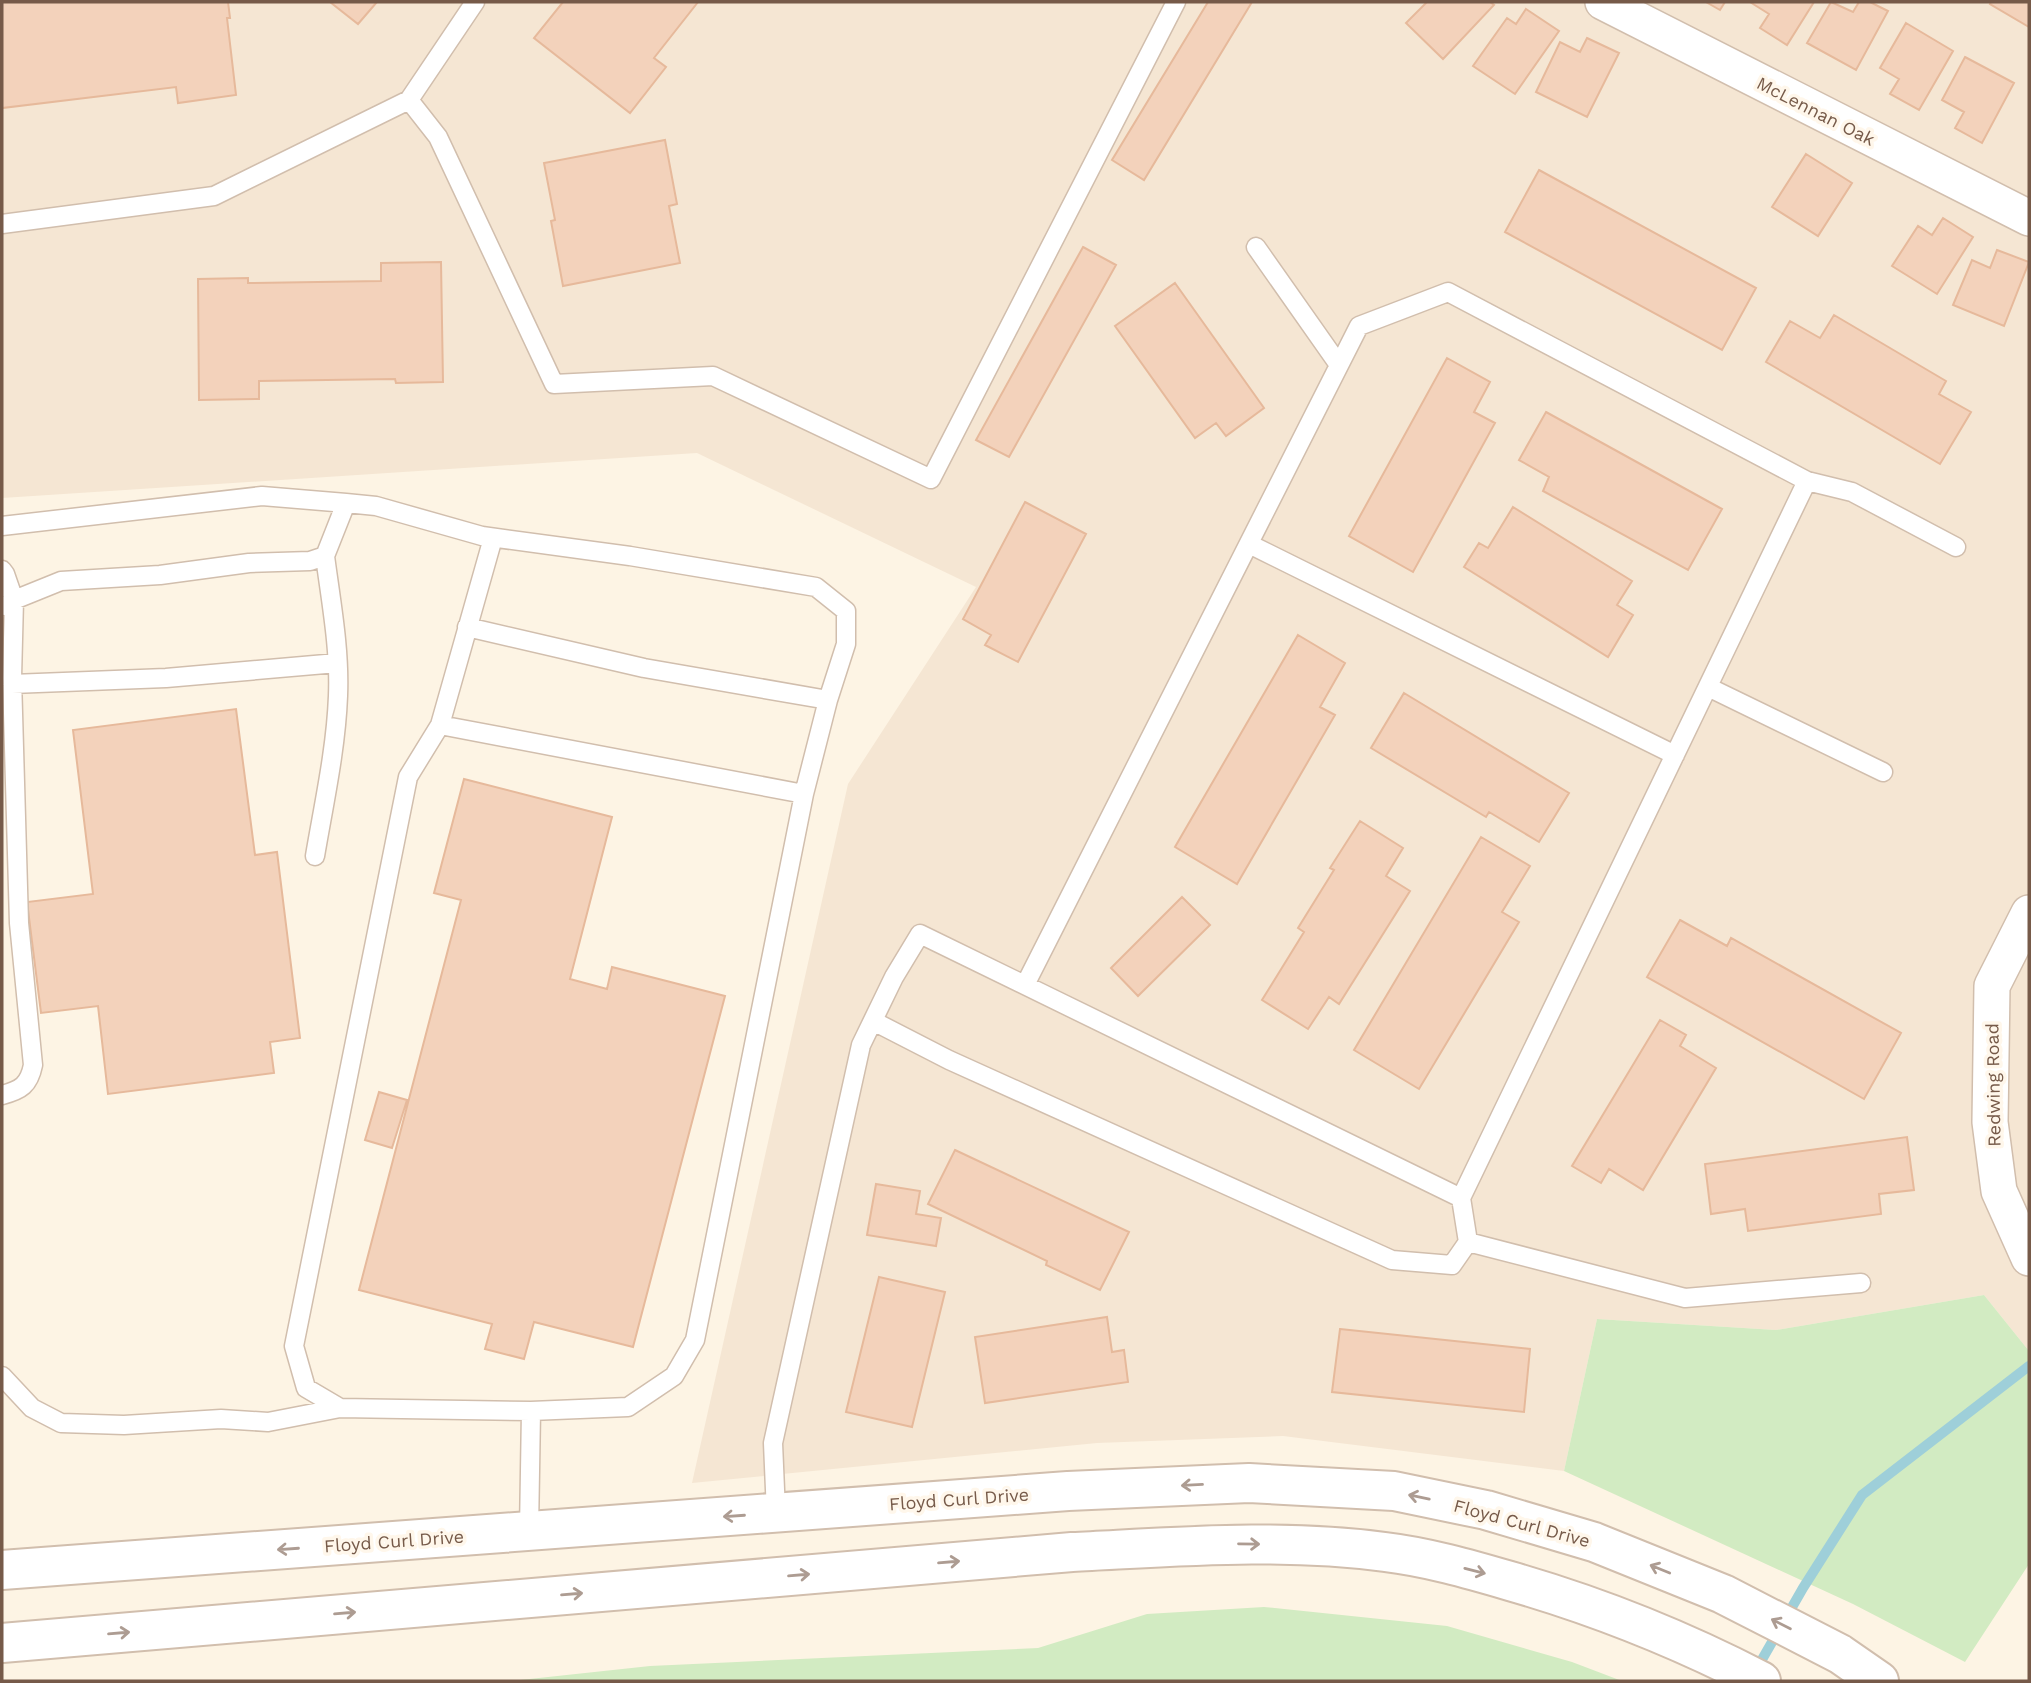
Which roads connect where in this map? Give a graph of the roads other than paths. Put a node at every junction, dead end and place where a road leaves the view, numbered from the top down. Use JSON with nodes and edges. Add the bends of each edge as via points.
{"nodes":[{"id":1,"x":475,"y":2,"type":"edge"},
{"id":2,"x":1176,"y":2,"type":"edge"},
{"id":3,"x":1603,"y":2,"type":"edge"},
{"id":4,"x":409,"y":100,"type":"junction"},
{"id":5,"x":2029,"y":218,"type":"edge"},
{"id":6,"x":2,"y":224,"type":"edge"},
{"id":7,"x":1256,"y":247,"type":"dead end"},
{"id":8,"x":1339,"y":365,"type":"junction"},
{"id":9,"x":1807,"y":481,"type":"junction"},
{"id":10,"x":346,"y":503,"type":"junction"},
{"id":11,"x":2,"y":526,"type":"edge"},
{"id":12,"x":493,"y":538,"type":"junction"},
{"id":13,"x":1249,"y":544,"type":"junction"},
{"id":14,"x":1956,"y":548,"type":"dead end"},
{"id":15,"x":325,"y":556,"type":"junction"},
{"id":16,"x":2,"y":570,"type":"edge"},
{"id":17,"x":8,"y":604,"type":"edge"},
{"id":18,"x":467,"y":627,"type":"junction"},
{"id":19,"x":337,"y":663,"type":"junction"},
{"id":20,"x":12,"y":684,"type":"junction"},
{"id":21,"x":1708,"y":687,"type":"junction"},
{"id":22,"x":828,"y":700,"type":"junction"},
{"id":23,"x":440,"y":725,"type":"junction"},
{"id":24,"x":1675,"y":755,"type":"junction"},
{"id":25,"x":1883,"y":772,"type":"dead end"},
{"id":26,"x":804,"y":794,"type":"junction"},
{"id":27,"x":315,"y":856,"type":"dead end"},
{"id":28,"x":2029,"y":913,"type":"edge"},
{"id":29,"x":1025,"y":985,"type":"junction"},
{"id":30,"x":873,"y":1021,"type":"junction"},
{"id":31,"x":2,"y":1095,"type":"edge"},
{"id":32,"x":1461,"y":1198,"type":"junction"},
{"id":33,"x":1468,"y":1242,"type":"junction"},
{"id":34,"x":2029,"y":1258,"type":"edge"},
{"id":35,"x":1861,"y":1283,"type":"dead end"},
{"id":36,"x":2,"y":1376,"type":"edge"},
{"id":37,"x":340,"y":1408,"type":"junction"},
{"id":38,"x":531,"y":1411,"type":"junction"},
{"id":39,"x":776,"y":1513,"type":"junction"},
{"id":40,"x":529,"y":1531,"type":"junction"},
{"id":41,"x":2,"y":1549,"type":"edge"},
{"id":42,"x":39,"y":1568,"type":"junction"},
{"id":43,"x":2,"y":1570,"type":"edge"},
{"id":44,"x":65,"y":1637,"type":"junction"},
{"id":45,"x":2,"y":1643,"type":"edge"},
{"id":46,"x":2,"y":1668,"type":"edge"},
{"id":47,"x":1761,"y":1681,"type":"edge"},
{"id":48,"x":1880,"y":1681,"type":"edge"}],
"edges":[{"from":1,"to":4,"type":"lane"},
{"from":2,"to":4,"type":"lane","via":[[931,479],[713,376],[554,384],[438,137]]},
{"from":3,"to":5,"type":"street","name":"McLennan Oak"},
{"from":4,"to":6,"type":"lane","via":[[214,196]]},
{"from":7,"to":8,"type":"lane"},
{"from":8,"to":9,"type":"lane","via":[[1359,326],[1448,292]]},
{"from":8,"to":13,"type":"lane"},
{"from":9,"to":14,"type":"lane","via":[[1852,492]]},
{"from":9,"to":21,"type":"lane"},
{"from":10,"to":11,"type":"lane","via":[[262,496]]},
{"from":10,"to":12,"type":"lane","via":[[376,506]]},
{"from":10,"to":15,"type":"lane"},
{"from":12,"to":18,"type":"lane"},
{"from":12,"to":22,"type":"lane","via":[[817,587],[846,611],[846,644]]},
{"from":13,"to":24,"type":"lane"},
{"from":13,"to":29,"type":"lane"},
{"from":15,"to":17,"type":"lane","via":[[310,561],[61,581]]},
{"from":15,"to":19,"type":"lane"},
{"from":16,"to":17,"type":"lane"},
{"from":17,"to":20,"type":"lane"},
{"from":18,"to":22,"type":"lane","via":[[644,668]]},
{"from":18,"to":23,"type":"lane"},
{"from":19,"to":20,"type":"lane","via":[[166,678]]},
{"from":19,"to":27,"type":"lane","via":[[335,734]]},
{"from":20,"to":31,"type":"lane","via":[[19,923],[33,1065],[29,1080],[18,1091]]},
{"from":21,"to":24,"type":"lane"},
{"from":21,"to":25,"type":"lane"},
{"from":22,"to":26,"type":"lane"},
{"from":23,"to":26,"type":"lane"},
{"from":23,"to":37,"type":"lane","via":[[408,777],[294,1346],[306,1388]]},
{"from":24,"to":32,"type":"lane"},
{"from":26,"to":38,"type":"lane","via":[[695,1340],[674,1376],[628,1407]]},
{"from":28,"to":34,"type":"street","name":"Redwing Road","via":[[1992,986],[1990,1122],[1999,1191]]},
{"from":29,"to":30,"type":"lane","via":[[920,934]]},
{"from":29,"to":32,"type":"lane"},
{"from":30,"to":33,"type":"lane","via":[[949,1060],[1392,1260],[1451,1265]]},
{"from":30,"to":39,"type":"lane","via":[[861,1045],[773,1443]]},
{"from":32,"to":33,"type":"lane"},
{"from":33,"to":35,"type":"lane","via":[[1685,1298]]},
{"from":36,"to":37,"type":"lane","via":[[32,1408],[61,1423],[268,1422]]},
{"from":37,"to":38,"type":"lane"},
{"from":38,"to":40,"type":"lane"},
{"from":39,"to":40,"type":"street","name":"Floyd Curl Drive","one_way":true},
{"from":48,"to":39,"type":"street","name":"Floyd Curl Drive","one_way":true,"via":[[1840,1654],[1723,1594],[1594,1542],[1486,1510],[1394,1492],[1249,1483]]},
{"from":40,"to":42,"type":"street","name":"Floyd Curl Drive","one_way":true},
{"from":41,"to":42,"type":"street"},
{"from":42,"to":43,"type":"street","name":"Floyd Curl Drive"},
{"from":44,"to":45,"type":"street"},
{"from":44,"to":46,"type":"street"},
{"from":44,"to":47,"type":"street","one_way":true,"via":[[1058,1553],[1248,1543],[1386,1552],[1472,1570],[1574,1599],[1697,1648]]}]}
